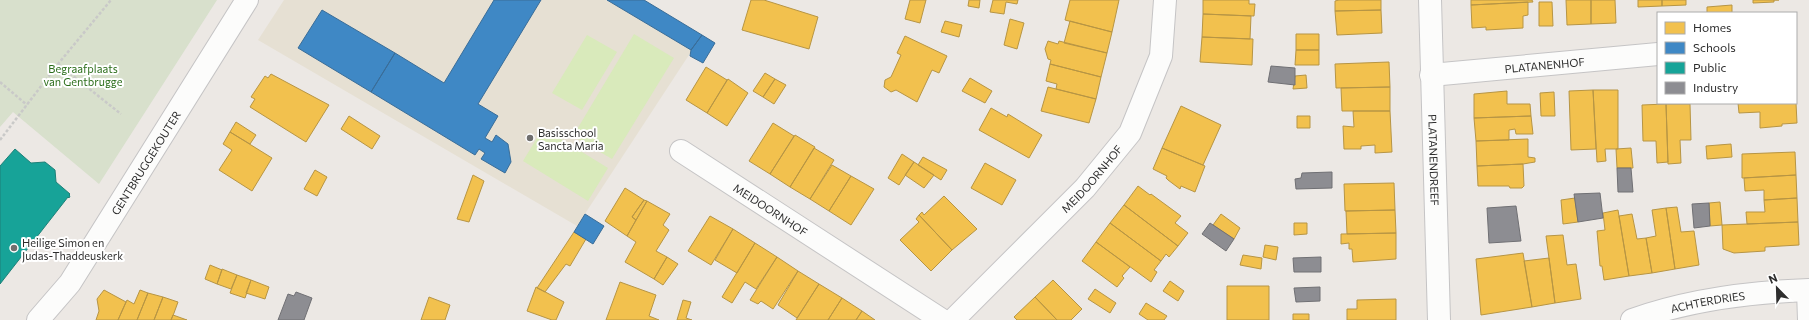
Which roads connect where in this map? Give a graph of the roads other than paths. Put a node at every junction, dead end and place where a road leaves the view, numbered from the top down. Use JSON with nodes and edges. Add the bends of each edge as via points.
{"nodes":[{"id":1,"x":247,"y":0,"type":"edge"},
{"id":2,"x":1165,"y":0,"type":"edge"},
{"id":3,"x":1430,"y":0,"type":"edge"},
{"id":4,"x":1657,"y":54,"type":"edge"},
{"id":5,"x":1431,"y":75,"type":"junction"},
{"id":6,"x":681,"y":151,"type":"dead end"},
{"id":7,"x":1806,"y":290,"type":"edge"},
{"id":8,"x":38,"y":320,"type":"edge"},
{"id":9,"x":942,"y":320,"type":"edge"},
{"id":10,"x":953,"y":320,"type":"edge"},
{"id":11,"x":1439,"y":320,"type":"edge"},
{"id":12,"x":1632,"y":320,"type":"edge"},
{"id":13,"x":1805,"y":320,"type":"edge"}],
"edges":[{"from":1,"to":8,"type":"street","name":"GENTBRUGGEKOUTER","via":[[70,283]]},
{"from":2,"to":10,"type":"street","name":"MEIDOORNHOF","via":[[1161,56],[1130,133],[1085,188]]},
{"from":3,"to":5,"type":"street","name":"PLATANENDREEF"},
{"from":4,"to":5,"type":"street","name":"PLATANENHOF"},
{"from":5,"to":11,"type":"street","name":"PLATANENDREEF"},
{"from":6,"to":9,"type":"street","name":"MEIDOORNHOF"},
{"from":7,"to":12,"type":"street","name":"ACHTERDRIES","via":[[1738,295],[1654,312]]},
{"from":7,"to":13,"type":"lane"}]}
